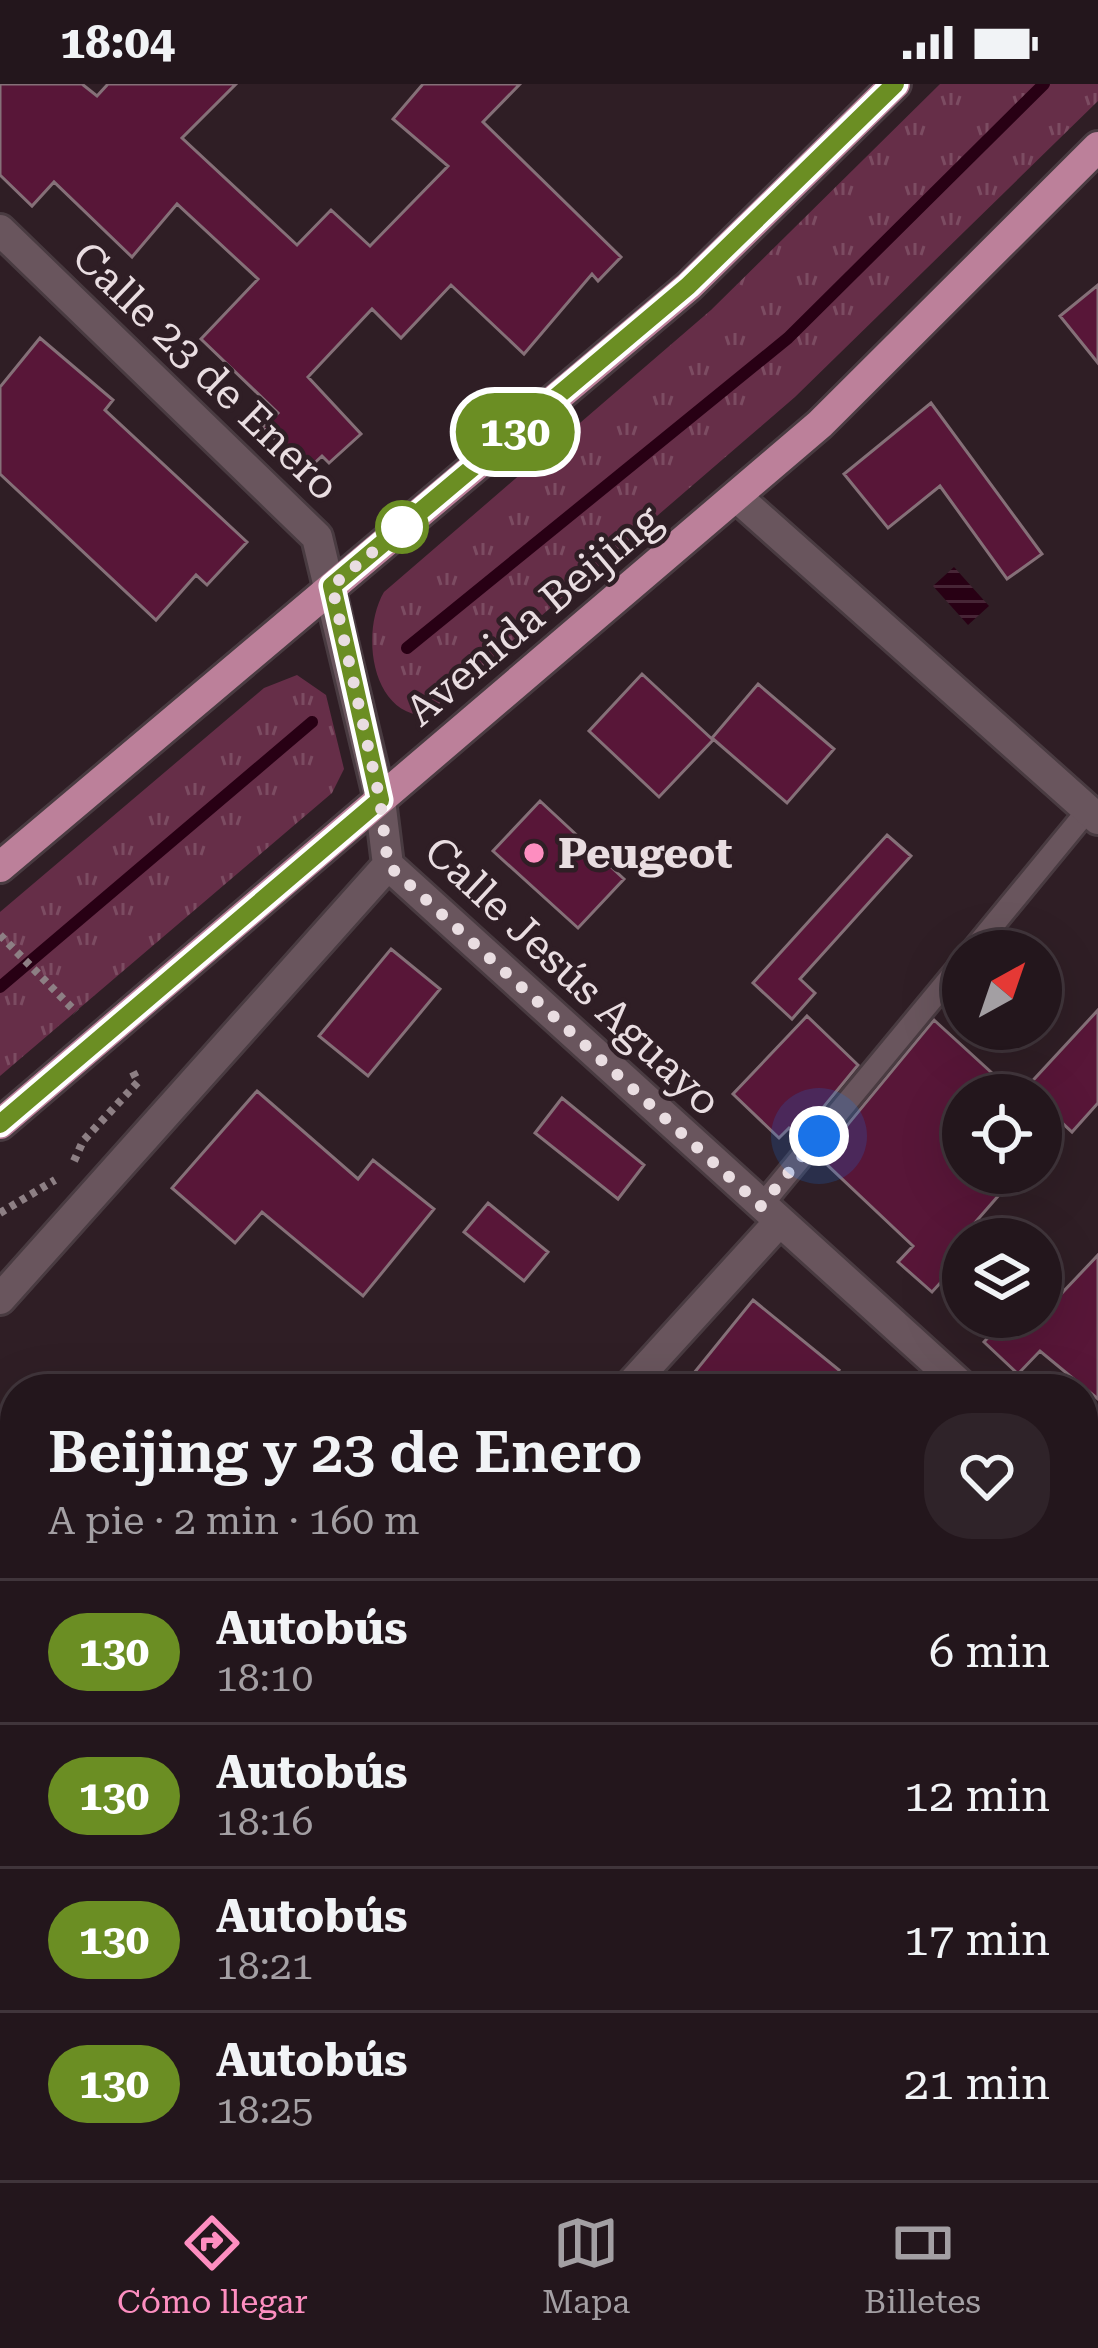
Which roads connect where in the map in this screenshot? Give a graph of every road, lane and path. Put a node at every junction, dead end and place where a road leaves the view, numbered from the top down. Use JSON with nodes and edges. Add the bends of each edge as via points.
{"nodes":[{"id":1,"x":895,"y":84,"type":"edge"},
{"id":2,"x":1098,"y":147,"type":"edge"},
{"id":3,"x":0,"y":230,"type":"edge"},
{"id":4,"x":737,"y":497,"type":"junction"},
{"id":5,"x":332,"y":586,"type":"junction"},
{"id":6,"x":380,"y":800,"type":"junction"},
{"id":7,"x":1093,"y":814,"type":"edge"},
{"id":8,"x":388,"y":865,"type":"junction"},
{"id":9,"x":0,"y":867,"type":"edge"},
{"id":10,"x":991,"y":930,"type":"edge"},
{"id":11,"x":0,"y":935,"type":"edge"},
{"id":12,"x":942,"y":989,"type":"edge"},
{"id":13,"x":76,"y":1012,"type":"dead end"},
{"id":14,"x":131,"y":1068,"type":"dead end"},
{"id":15,"x":0,"y":1124,"type":"edge"},
{"id":16,"x":0,"y":1213,"type":"edge"},
{"id":17,"x":770,"y":1214,"type":"junction"},
{"id":18,"x":0,"y":1299,"type":"edge"},
{"id":19,"x":638,"y":1374,"type":"edge"},
{"id":20,"x":948,"y":1374,"type":"edge"}],
"edges":[{"from":1,"to":5,"type":"main road","via":[[688,286]]},
{"from":2,"to":4,"type":"main road","name":"Avenida Beijing"},
{"from":3,"to":5,"type":"street","name":"Calle 23 de Enero","via":[[316,537]]},
{"from":4,"to":6,"type":"main road","name":"Avenida Beijing"},
{"from":4,"to":7,"type":"street"},
{"from":5,"to":6,"type":"street","name":"Calle Jesús Aguayo"},
{"from":5,"to":9,"type":"main road"},
{"from":6,"to":8,"type":"street","name":"Calle Jesús Aguayo"},
{"from":6,"to":15,"type":"main road","name":"Avenida Beijing"},
{"from":7,"to":10,"type":"lane"},
{"from":8,"to":17,"type":"street","name":"Calle Jesús Aguayo"},
{"from":8,"to":18,"type":"street"},
{"from":11,"to":13,"type":"path"},
{"from":12,"to":17,"type":"lane"},
{"from":14,"to":16,"type":"path","via":[[138,1082],[72,1164]]},
{"from":17,"to":19,"type":"street"},
{"from":17,"to":20,"type":"street","name":"Calle Jesús Aguayo"}]}
